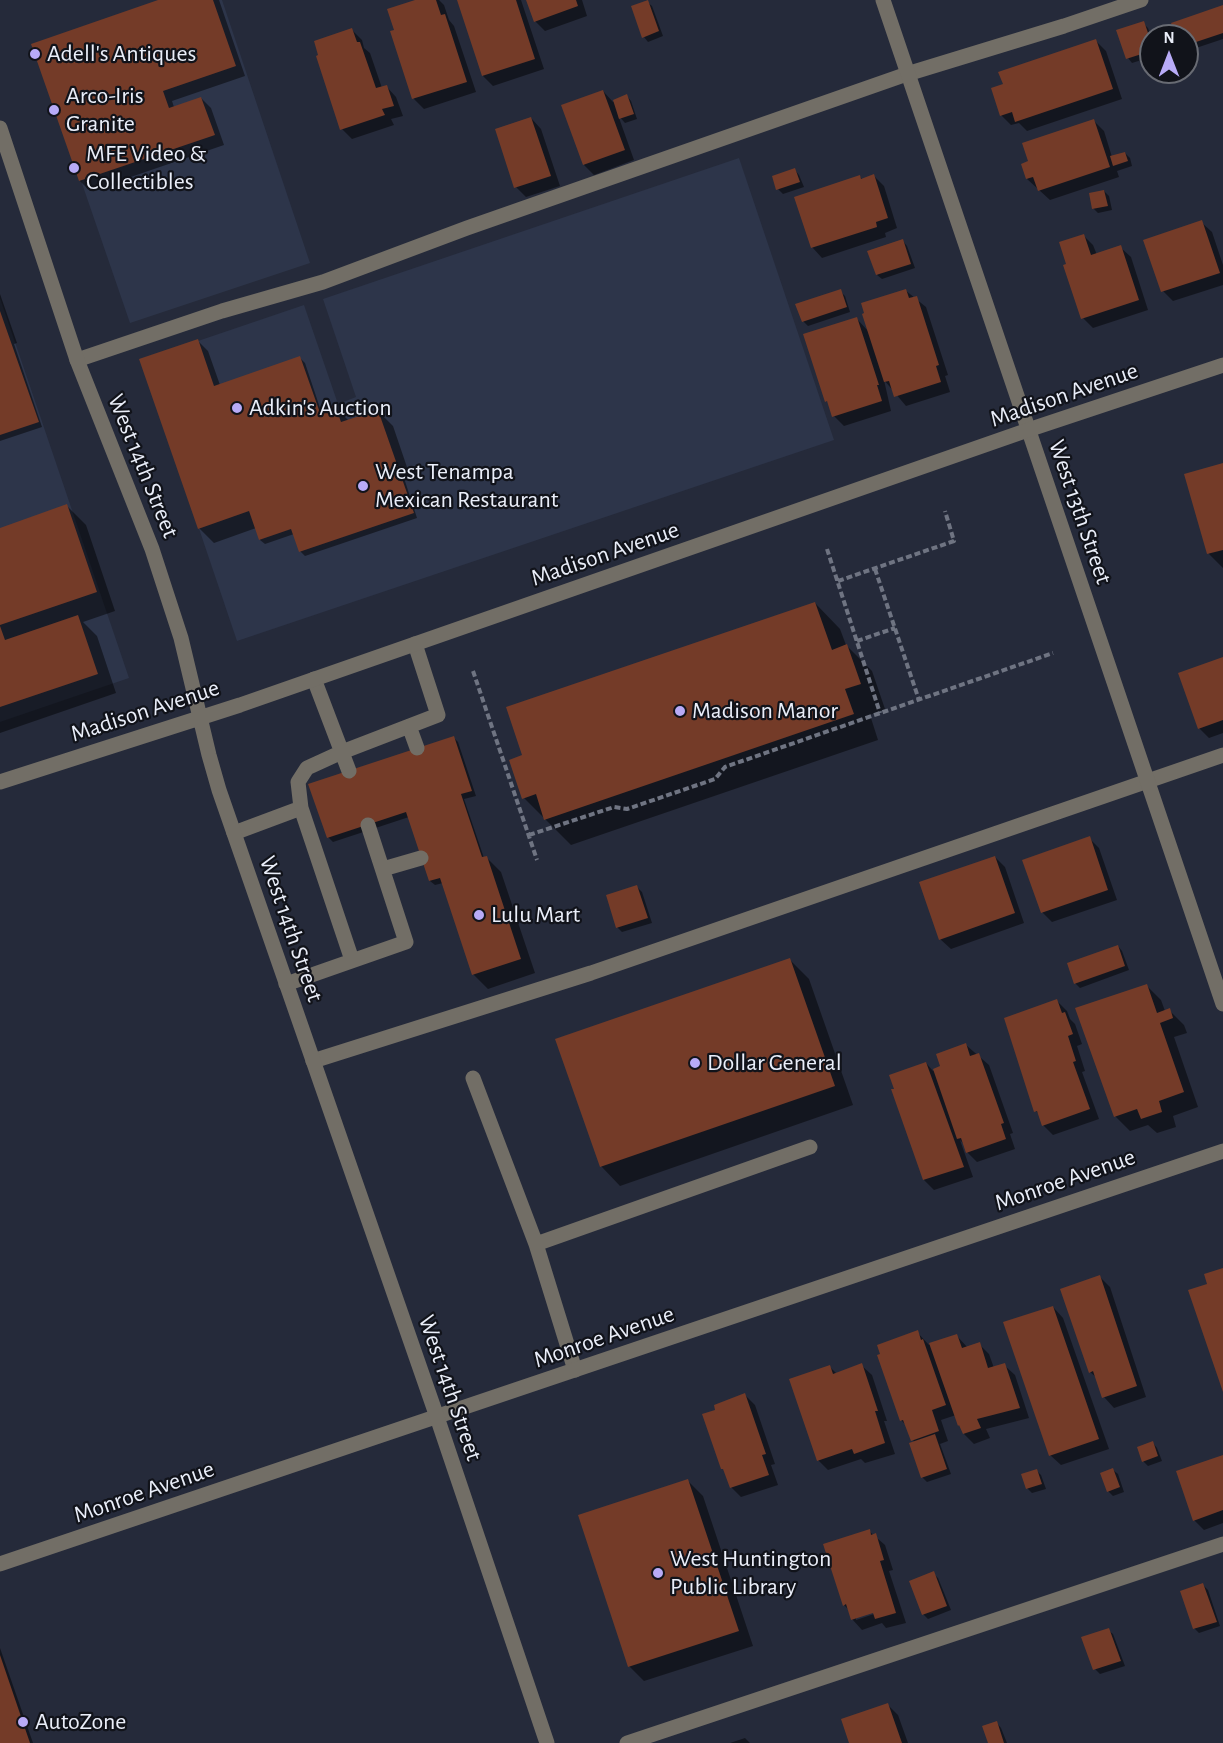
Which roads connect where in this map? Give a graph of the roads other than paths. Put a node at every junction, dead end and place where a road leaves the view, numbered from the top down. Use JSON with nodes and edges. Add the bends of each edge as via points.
{"nodes":[{"id":1,"x":883,"y":0,"type":"edge"},
{"id":2,"x":1142,"y":0,"type":"edge"},
{"id":3,"x":907,"y":74,"type":"junction"},
{"id":4,"x":0,"y":128,"type":"edge"},
{"id":5,"x":77,"y":360,"type":"junction"},
{"id":6,"x":1223,"y":365,"type":"edge"},
{"id":7,"x":1028,"y":430,"type":"junction"},
{"id":8,"x":415,"y":644,"type":"junction"},
{"id":9,"x":314,"y":679,"type":"junction"},
{"id":10,"x":200,"y":717,"type":"junction"},
{"id":11,"x":409,"y":726,"type":"junction"},
{"id":12,"x":417,"y":748,"type":"dead end"},
{"id":13,"x":342,"y":752,"type":"junction"},
{"id":14,"x":1223,"y":755,"type":"edge"},
{"id":15,"x":349,"y":771,"type":"dead end"},
{"id":16,"x":1148,"y":780,"type":"junction"},
{"id":17,"x":0,"y":782,"type":"edge"},
{"id":18,"x":301,"y":808,"type":"junction"},
{"id":19,"x":368,"y":825,"type":"dead end"},
{"id":20,"x":234,"y":833,"type":"junction"},
{"id":21,"x":421,"y":858,"type":"dead end"},
{"id":22,"x":383,"y":870,"type":"junction"},
{"id":23,"x":352,"y":960,"type":"junction"},
{"id":24,"x":286,"y":984,"type":"junction"},
{"id":25,"x":1223,"y":1005,"type":"edge"},
{"id":26,"x":313,"y":1061,"type":"junction"},
{"id":27,"x":473,"y":1078,"type":"dead end"},
{"id":28,"x":810,"y":1147,"type":"dead end"},
{"id":29,"x":1223,"y":1151,"type":"edge"},
{"id":30,"x":536,"y":1244,"type":"junction"},
{"id":31,"x":575,"y":1370,"type":"junction"},
{"id":32,"x":436,"y":1417,"type":"junction"},
{"id":33,"x":1223,"y":1544,"type":"edge"},
{"id":34,"x":0,"y":1564,"type":"edge"},
{"id":35,"x":547,"y":1743,"type":"edge"},
{"id":36,"x":627,"y":1743,"type":"edge"}],
"edges":[{"from":1,"to":3,"type":"street","name":"West 13th Street"},
{"from":2,"to":3,"type":"street"},
{"from":3,"to":5,"type":"street","via":[[323,282]]},
{"from":3,"to":7,"type":"street","name":"West 13th Street"},
{"from":4,"to":5,"type":"street","name":"West 14th Street"},
{"from":5,"to":10,"type":"street","name":"West 14th Street","via":[[152,549],[182,638]]},
{"from":6,"to":7,"type":"street","name":"Madison Avenue"},
{"from":7,"to":8,"type":"street","name":"Madison Avenue"},
{"from":7,"to":16,"type":"street","name":"West 13th Street"},
{"from":8,"to":9,"type":"street","name":"Madison Avenue"},
{"from":8,"to":11,"type":"street","via":[[438,715]]},
{"from":9,"to":10,"type":"street","name":"Madison Avenue"},
{"from":9,"to":13,"type":"street"},
{"from":10,"to":17,"type":"street","name":"Madison Avenue"},
{"from":10,"to":20,"type":"street","name":"West 14th Street"},
{"from":11,"to":12,"type":"street"},
{"from":11,"to":13,"type":"street"},
{"from":13,"to":15,"type":"street"},
{"from":13,"to":18,"type":"street","via":[[307,768],[298,782]]},
{"from":14,"to":16,"type":"street"},
{"from":16,"to":25,"type":"street","name":"West 13th Street"},
{"from":16,"to":26,"type":"street","via":[[591,973]]},
{"from":18,"to":20,"type":"street"},
{"from":18,"to":23,"type":"street"},
{"from":19,"to":22,"type":"street"},
{"from":20,"to":24,"type":"street","name":"West 14th Street"},
{"from":21,"to":22,"type":"street"},
{"from":22,"to":23,"type":"street","via":[[406,942]]},
{"from":23,"to":24,"type":"street"},
{"from":24,"to":26,"type":"street","name":"West 14th Street"},
{"from":26,"to":32,"type":"street","name":"West 14th Street"},
{"from":27,"to":30,"type":"street"},
{"from":28,"to":30,"type":"street"},
{"from":29,"to":31,"type":"street","name":"Monroe Avenue"},
{"from":30,"to":31,"type":"street"},
{"from":31,"to":32,"type":"street","name":"Monroe Avenue"},
{"from":32,"to":34,"type":"street","name":"Monroe Avenue"},
{"from":32,"to":35,"type":"street","name":"West 14th Street"},
{"from":33,"to":36,"type":"street"}]}
